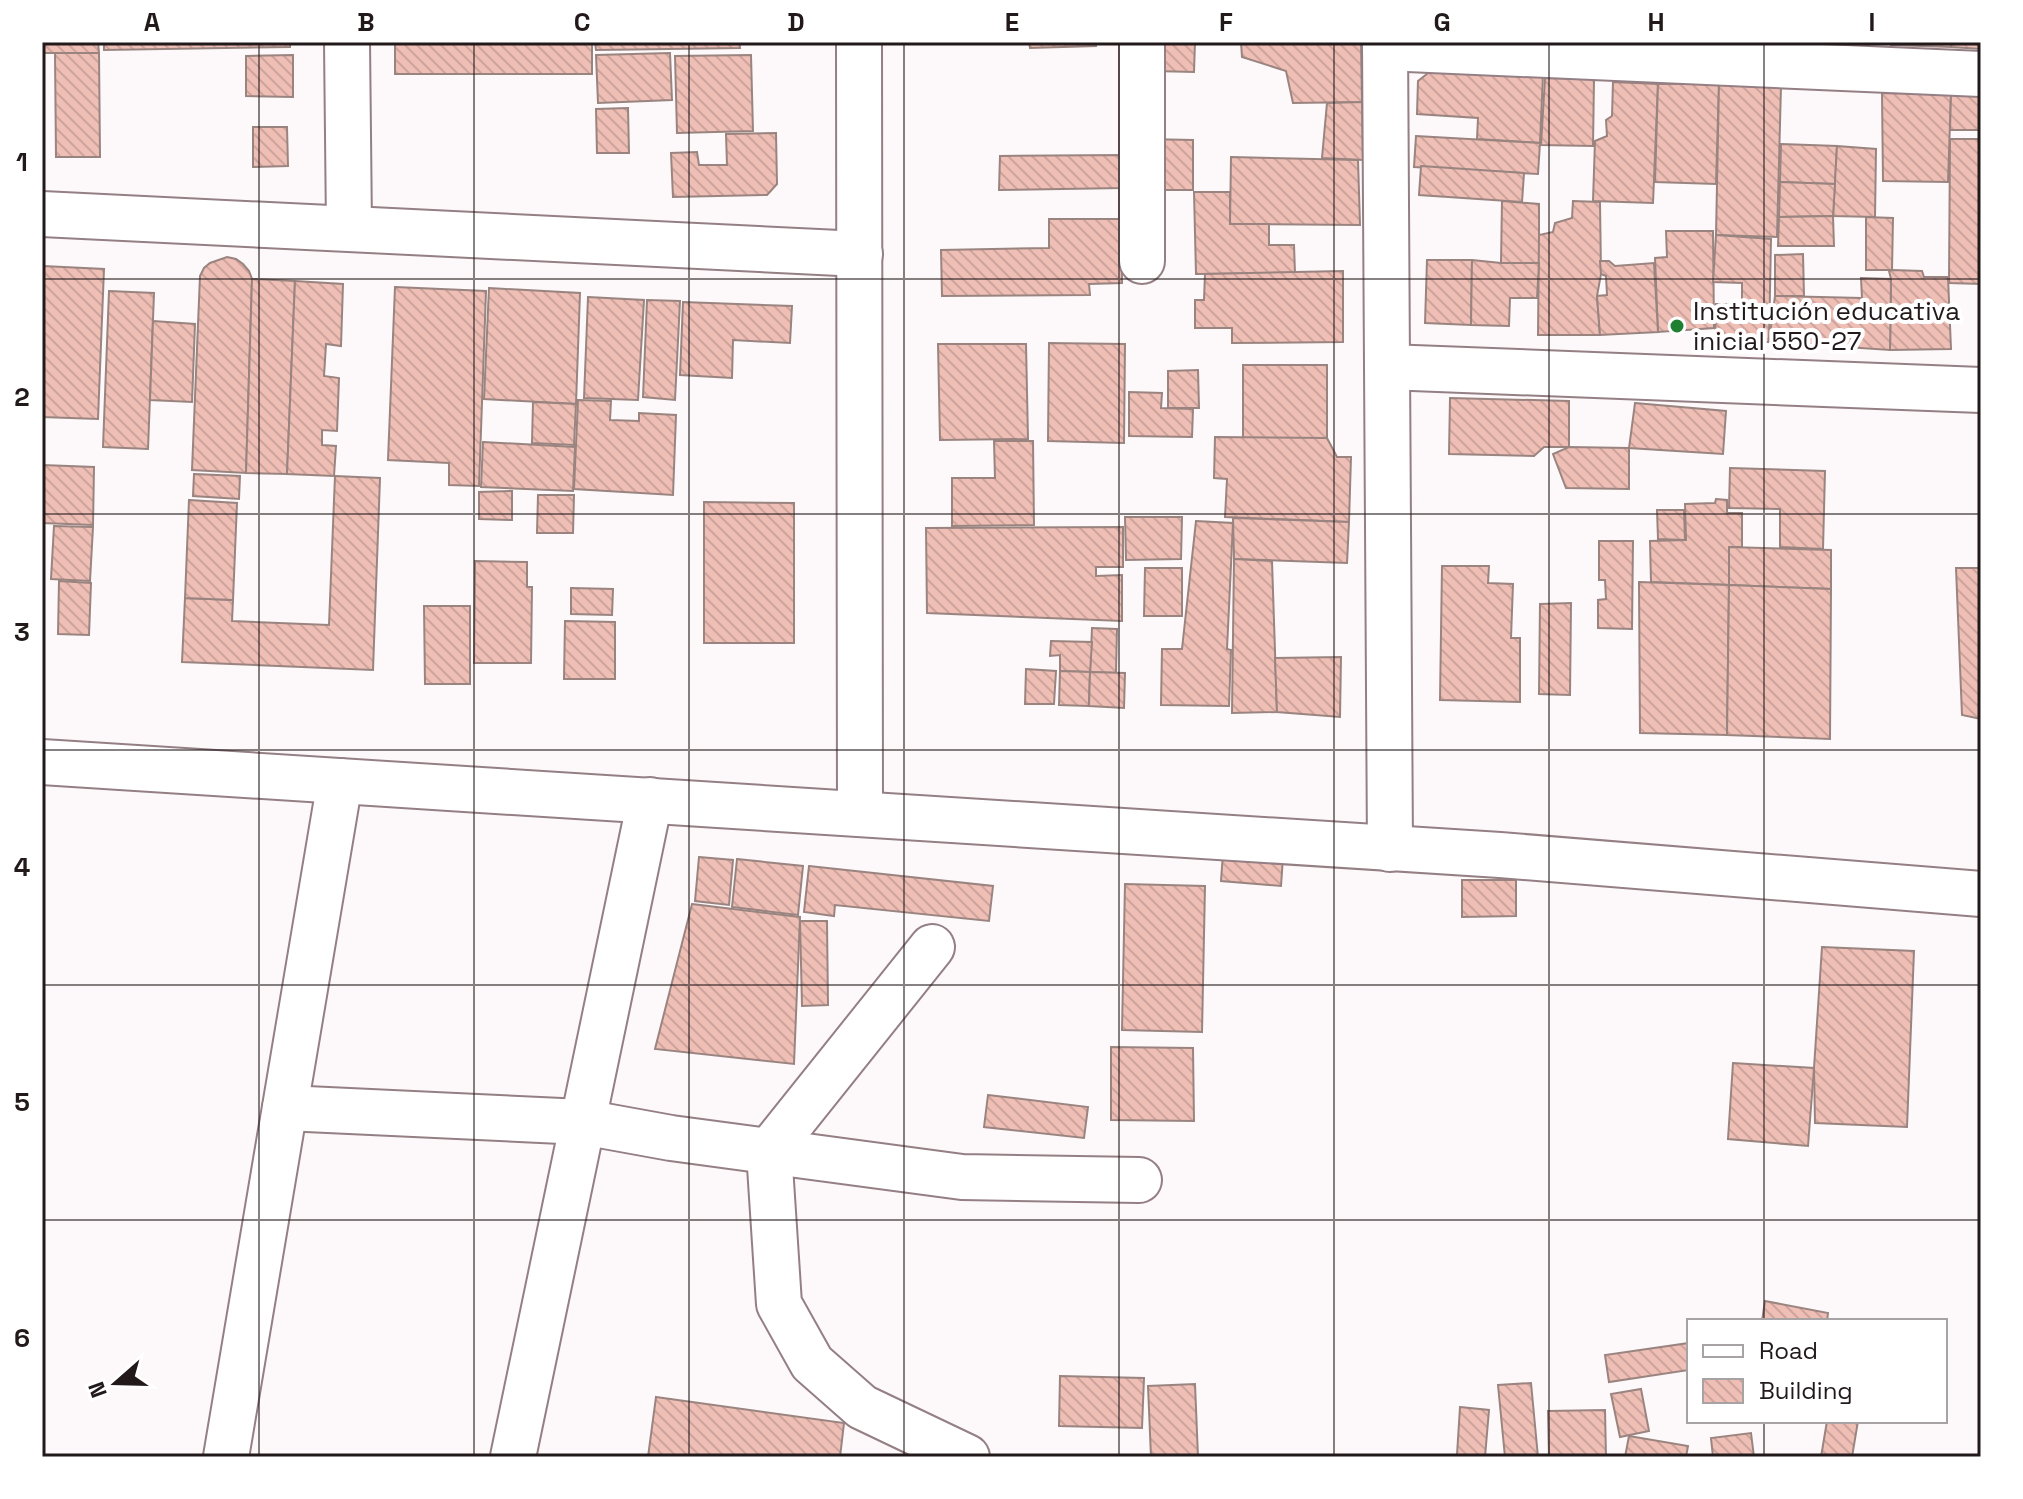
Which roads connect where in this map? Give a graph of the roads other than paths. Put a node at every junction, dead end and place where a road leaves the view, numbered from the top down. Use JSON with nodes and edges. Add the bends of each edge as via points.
{"nodes":[{"id":1,"x":347,"y":42,"type":"edge"},
{"id":2,"x":859,"y":42,"type":"edge"},
{"id":3,"x":1142,"y":42,"type":"edge"},
{"id":4,"x":1385,"y":45,"type":"edge"},
{"id":5,"x":1981,"y":74,"type":"edge"},
{"id":6,"x":42,"y":214,"type":"edge"},
{"id":7,"x":349,"y":228,"type":"junction"},
{"id":8,"x":860,"y":254,"type":"junction"},
{"id":9,"x":1142,"y":261,"type":"dead end"},
{"id":10,"x":1387,"y":367,"type":"junction"},
{"id":11,"x":1981,"y":390,"type":"edge"},
{"id":12,"x":42,"y":762,"type":"edge"},
{"id":13,"x":340,"y":781,"type":"junction"},
{"id":14,"x":650,"y":800,"type":"junction"},
{"id":15,"x":860,"y":814,"type":"junction"},
{"id":16,"x":1390,"y":849,"type":"junction"},
{"id":17,"x":1981,"y":894,"type":"edge"},
{"id":18,"x":932,"y":947,"type":"dead end"},
{"id":19,"x":285,"y":1108,"type":"junction"},
{"id":20,"x":583,"y":1122,"type":"junction"},
{"id":21,"x":769,"y":1151,"type":"junction"},
{"id":22,"x":1139,"y":1180,"type":"dead end"},
{"id":23,"x":226,"y":1457,"type":"edge"},
{"id":24,"x":513,"y":1457,"type":"edge"},
{"id":25,"x":967,"y":1457,"type":"edge"}],
"edges":[{"from":1,"to":7,"type":"street"},
{"from":2,"to":8,"type":"street"},
{"from":3,"to":9,"type":"street"},
{"from":4,"to":5,"type":"street"},
{"from":4,"to":10,"type":"street"},
{"from":6,"to":7,"type":"street"},
{"from":7,"to":8,"type":"street"},
{"from":8,"to":15,"type":"street"},
{"from":10,"to":11,"type":"street"},
{"from":10,"to":16,"type":"street"},
{"from":12,"to":13,"type":"street"},
{"from":13,"to":14,"type":"street"},
{"from":13,"to":19,"type":"street"},
{"from":14,"to":15,"type":"street"},
{"from":14,"to":20,"type":"street"},
{"from":15,"to":16,"type":"street"},
{"from":16,"to":17,"type":"street"},
{"from":18,"to":21,"type":"street"},
{"from":19,"to":20,"type":"street"},
{"from":19,"to":23,"type":"street"},
{"from":20,"to":21,"type":"street"},
{"from":20,"to":24,"type":"street"},
{"from":21,"to":22,"type":"street","via":[[962,1177]]},
{"from":21,"to":25,"type":"street","via":[[779,1304],[812,1363],[862,1407]]}]}
